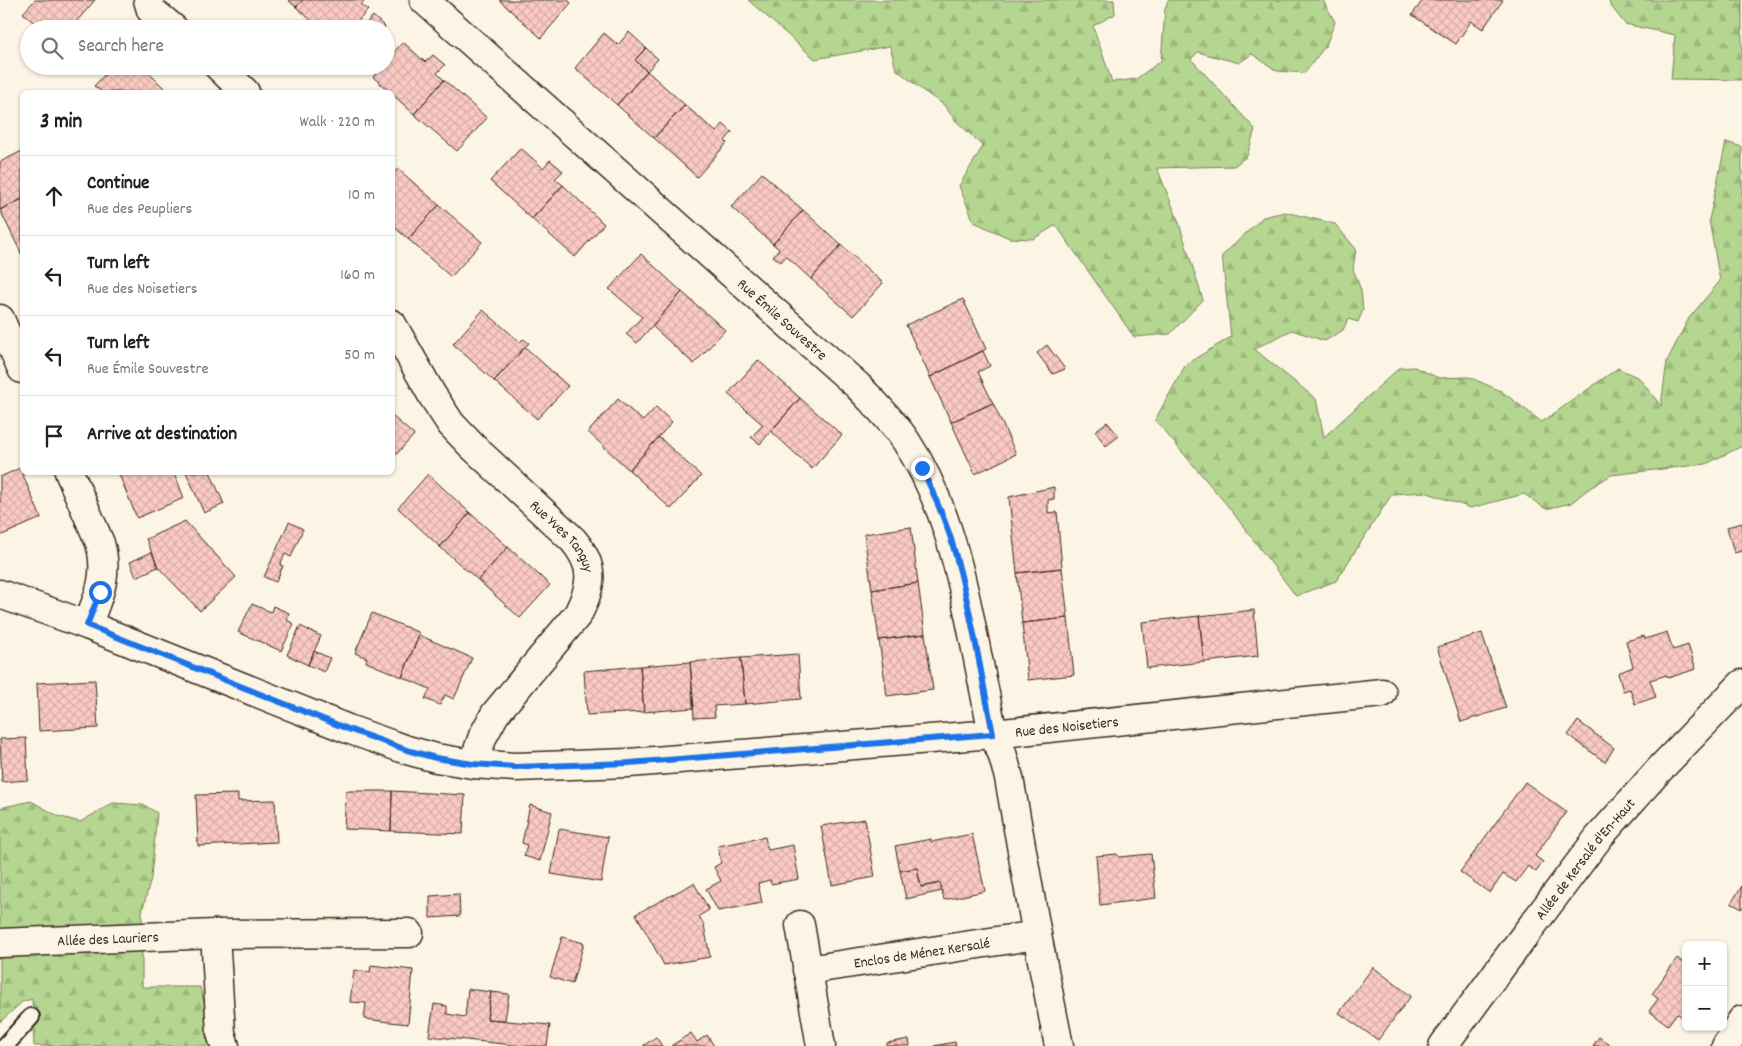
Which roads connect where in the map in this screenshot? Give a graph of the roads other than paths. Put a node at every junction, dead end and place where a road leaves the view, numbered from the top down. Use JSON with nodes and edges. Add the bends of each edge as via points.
{"nodes":[{"id":1,"x":148,"y":0,"type":"edge"},
{"id":2,"x":424,"y":0,"type":"edge"},
{"id":3,"x":164,"y":20,"type":"edge"},
{"id":4,"x":227,"y":75,"type":"edge"},
{"id":5,"x":243,"y":90,"type":"edge"},
{"id":6,"x":0,"y":319,"type":"edge"},
{"id":7,"x":395,"y":329,"type":"edge"},
{"id":8,"x":20,"y":364,"type":"edge"},
{"id":9,"x":70,"y":475,"type":"edge"},
{"id":10,"x":0,"y":594,"type":"edge"},
{"id":11,"x":87,"y":625,"type":"junction"},
{"id":12,"x":1742,"y":684,"type":"edge"},
{"id":13,"x":1382,"y":693,"type":"dead end"},
{"id":14,"x":993,"y":734,"type":"junction"},
{"id":15,"x":473,"y":764,"type":"junction"},
{"id":16,"x":800,"y":925,"type":"dead end"},
{"id":17,"x":409,"y":933,"type":"dead end"},
{"id":18,"x":215,"y":934,"type":"junction"},
{"id":19,"x":1037,"y":935,"type":"junction"},
{"id":20,"x":0,"y":943,"type":"edge"},
{"id":21,"x":807,"y":970,"type":"junction"},
{"id":22,"x":31,"y":1017,"type":"dead end"},
{"id":23,"x":1742,"y":1020,"type":"edge"},
{"id":24,"x":6,"y":1046,"type":"edge"},
{"id":25,"x":225,"y":1046,"type":"edge"},
{"id":26,"x":821,"y":1046,"type":"edge"},
{"id":27,"x":1059,"y":1046,"type":"edge"},
{"id":28,"x":1443,"y":1046,"type":"edge"},
{"id":29,"x":1726,"y":1046,"type":"edge"}],
"edges":[{"from":1,"to":3,"type":"street","via":[[152,10]]},
{"from":2,"to":14,"type":"street","name":"Rue Émile Souvestre","via":[[858,386],[887,416],[922,468],[950,538],[961,576]]},
{"from":4,"to":5,"type":"street"},
{"from":6,"to":8,"type":"street"},
{"from":7,"to":15,"type":"street","name":"Rue Yves Tanguy","via":[[451,424],[573,540],[588,564],[590,585],[578,614],[495,714]]},
{"from":9,"to":11,"type":"street","via":[[104,555],[100,592]]},
{"from":10,"to":11,"type":"street","name":"Rue des Noisetiers"},
{"from":11,"to":15,"type":"street","name":"Rue des Noisetiers","via":[[348,729],[407,750]]},
{"from":12,"to":28,"type":"street","name":"Allée de Kersalé d'En-Haut","via":[[1600,837]]},
{"from":13,"to":14,"type":"street","name":"Rue des Noisetiers"},
{"from":14,"to":15,"type":"street","name":"Rue des Noisetiers","via":[[629,763],[515,767]]},
{"from":14,"to":19,"type":"street","via":[[1009,778]]},
{"from":16,"to":21,"type":"street"},
{"from":17,"to":18,"type":"street","name":"Allée des Lauriers"},
{"from":18,"to":20,"type":"street","name":"Allée des Lauriers"},
{"from":18,"to":25,"type":"street","via":[[221,1033]]},
{"from":19,"to":21,"type":"street","name":"Enclos de Ménez Kersalé"},
{"from":19,"to":27,"type":"street"},
{"from":21,"to":26,"type":"street"},
{"from":22,"to":24,"type":"lane"},
{"from":23,"to":29,"type":"street"}]}
